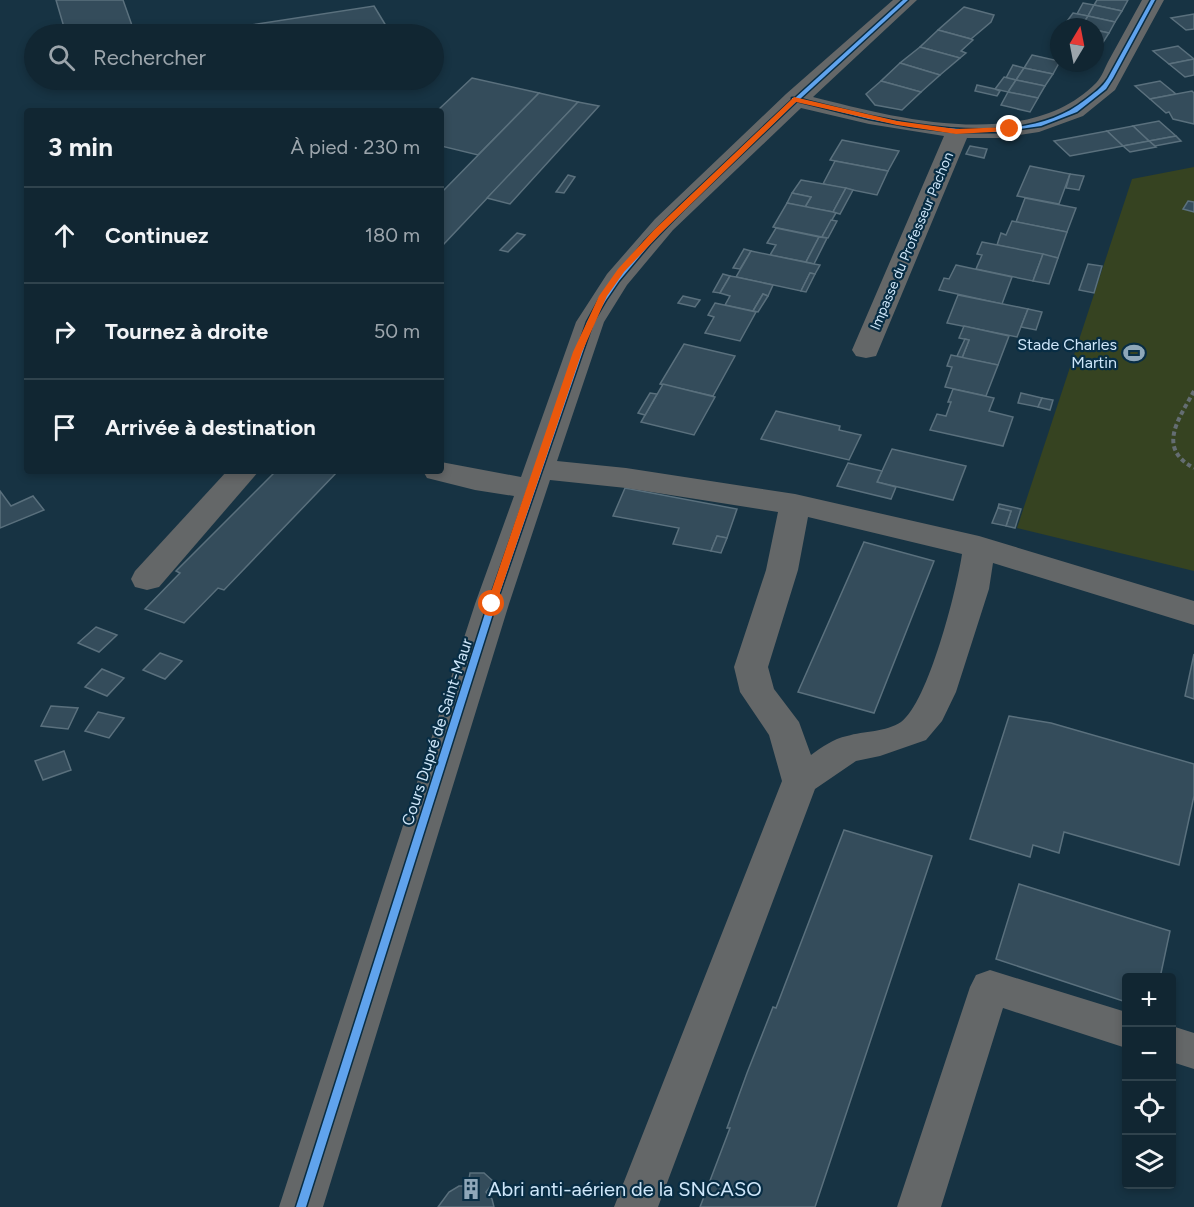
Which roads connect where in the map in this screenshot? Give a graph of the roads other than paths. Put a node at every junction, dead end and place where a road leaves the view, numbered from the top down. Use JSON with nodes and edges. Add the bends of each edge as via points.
{"nodes":[{"id":1,"x":906,"y":0,"type":"edge"},
{"id":2,"x":1153,"y":0,"type":"edge"},
{"id":3,"x":794,"y":99,"type":"junction"},
{"id":4,"x":956,"y":132,"type":"junction"},
{"id":5,"x":866,"y":350,"type":"dead end"},
{"id":6,"x":444,"y":472,"type":"edge"},
{"id":7,"x":241,"y":474,"type":"edge"},
{"id":8,"x":536,"y":479,"type":"junction"},
{"id":9,"x":795,"y":504,"type":"junction"},
{"id":10,"x":979,"y":547,"type":"junction"},
{"id":11,"x":147,"y":579,"type":"dead end"},
{"id":12,"x":1194,"y":613,"type":"edge"},
{"id":13,"x":800,"y":781,"type":"junction"},
{"id":14,"x":1122,"y":1029,"type":"edge"},
{"id":15,"x":1176,"y":1045,"type":"edge"},
{"id":16,"x":1194,"y":1051,"type":"edge"},
{"id":17,"x":301,"y":1207,"type":"edge"},
{"id":18,"x":636,"y":1207,"type":"edge"},
{"id":19,"x":919,"y":1207,"type":"edge"}],
"edges":[{"from":1,"to":3,"type":"street","name":"Cours Dupré de Saint-Maur"},
{"from":2,"to":4,"type":"street","via":[[1105,87],[1081,109],[1038,125]]},
{"from":3,"to":4,"type":"street"},
{"from":3,"to":8,"type":"street","name":"Cours Dupré de Saint-Maur","via":[[657,232],[609,287],[577,352]]},
{"from":4,"to":5,"type":"street","name":"Impasse du Professeur Pachon"},
{"from":6,"to":8,"type":"street","via":[[475,480]]},
{"from":7,"to":11,"type":"street"},
{"from":8,"to":9,"type":"street","via":[[626,478]]},
{"from":8,"to":17,"type":"street","name":"Cours Dupré de Saint-Maur","via":[[492,604]]},
{"from":9,"to":10,"type":"street"},
{"from":9,"to":13,"type":"street","via":[[782,570],[751,667],[758,692],[786,731]]},
{"from":10,"to":12,"type":"street"},
{"from":10,"to":13,"type":"street","via":[[973,590],[930,712],[913,731],[847,749]]},
{"from":13,"to":18,"type":"street"},
{"from":14,"to":19,"type":"street","via":[[990,987]]},
{"from":15,"to":16,"type":"street"}]}
